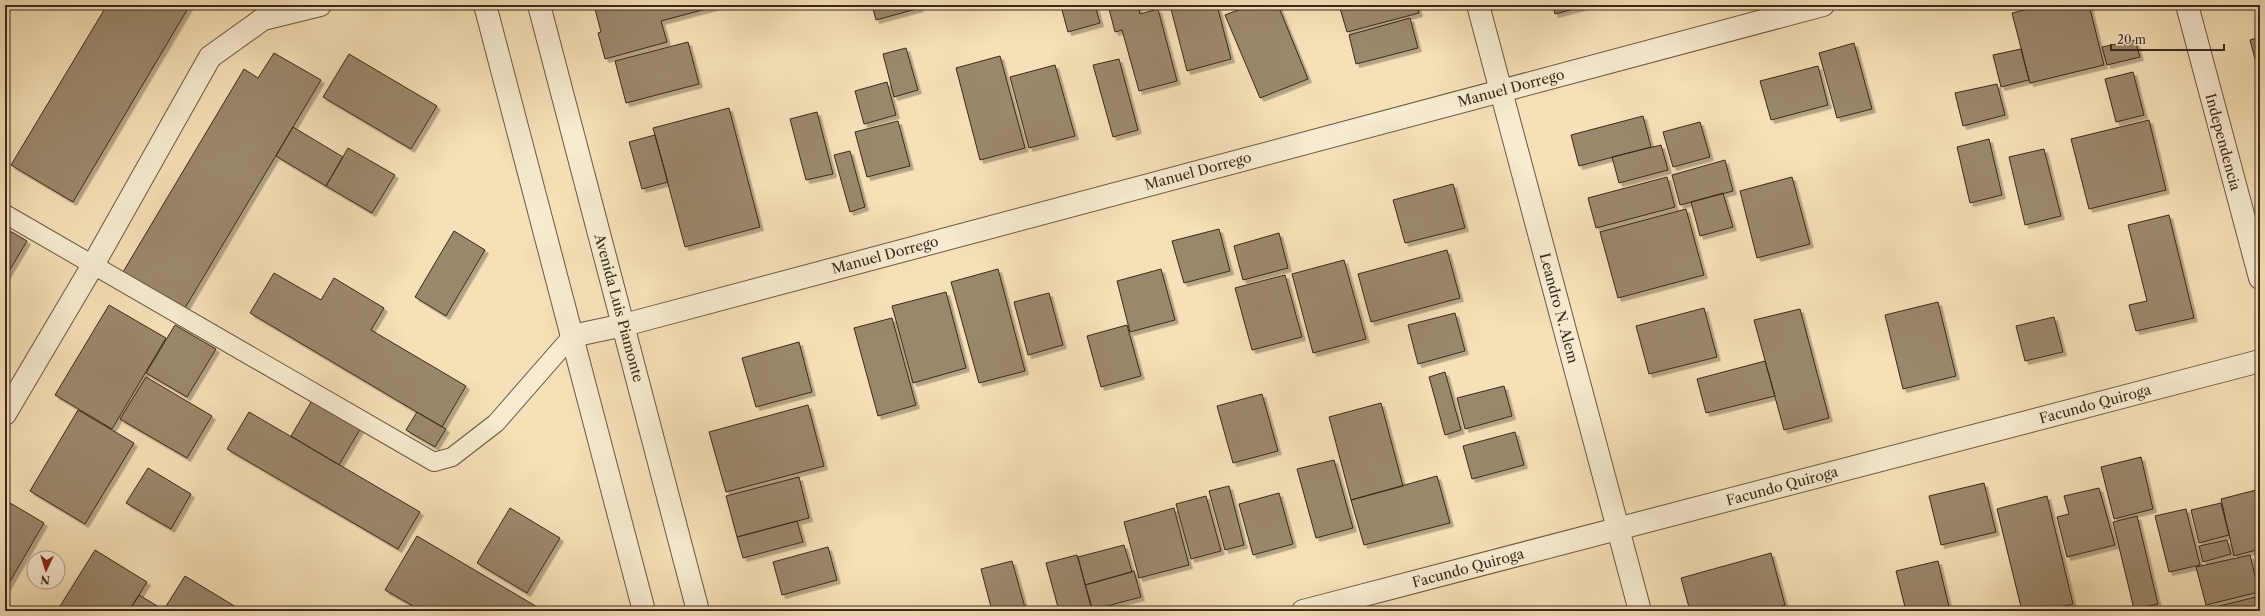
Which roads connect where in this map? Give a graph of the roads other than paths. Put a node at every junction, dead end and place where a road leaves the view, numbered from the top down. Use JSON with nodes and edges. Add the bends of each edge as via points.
{"nodes":[{"id":1,"x":485,"y":5,"type":"edge"},
{"id":2,"x":538,"y":5,"type":"edge"},
{"id":3,"x":1478,"y":5,"type":"edge"},
{"id":4,"x":1824,"y":5,"type":"edge"},
{"id":5,"x":2187,"y":5,"type":"edge"},
{"id":6,"x":308,"y":6,"type":"edge"},
{"id":7,"x":1501,"y":90,"type":"junction"},
{"id":8,"x":5,"y":214,"type":"edge"},
{"id":9,"x":93,"y":266,"type":"junction"},
{"id":10,"x":2260,"y":278,"type":"edge"},
{"id":11,"x":624,"y":325,"type":"junction"},
{"id":12,"x":572,"y":336,"type":"junction"},
{"id":13,"x":2260,"y":361,"type":"edge"},
{"id":14,"x":5,"y":414,"type":"edge"},
{"id":15,"x":1618,"y":530,"type":"junction"},
{"id":16,"x":644,"y":611,"type":"edge"},
{"id":17,"x":698,"y":611,"type":"edge"},
{"id":18,"x":1303,"y":611,"type":"edge"},
{"id":19,"x":1640,"y":611,"type":"edge"}],
"edges":[{"from":1,"to":12,"type":"street"},
{"from":2,"to":11,"type":"street","name":"Avenida Luis Piamonte"},
{"from":3,"to":7,"type":"street","name":"Leandro N. Alem"},
{"from":4,"to":7,"type":"street","name":"Manuel Dorrego"},
{"from":5,"to":10,"type":"street","name":"Independencia"},
{"from":6,"to":9,"type":"street","via":[[263,19],[210,58]]},
{"from":7,"to":11,"type":"street","name":"Manuel Dorrego"},
{"from":7,"to":15,"type":"street","name":"Leandro N. Alem"},
{"from":8,"to":9,"type":"lane"},
{"from":9,"to":12,"type":"lane","via":[[434,462],[452,457],[496,423]]},
{"from":9,"to":14,"type":"street"},
{"from":11,"to":12,"type":"street","name":"Manuel Dorrego"},
{"from":11,"to":17,"type":"street","name":"Avenida Luis Piamonte"},
{"from":12,"to":16,"type":"street"},
{"from":13,"to":15,"type":"street","name":"Facundo Quiroga"},
{"from":15,"to":18,"type":"street","name":"Facundo Quiroga"},
{"from":15,"to":19,"type":"street","name":"Leandro N. Alem"}]}
